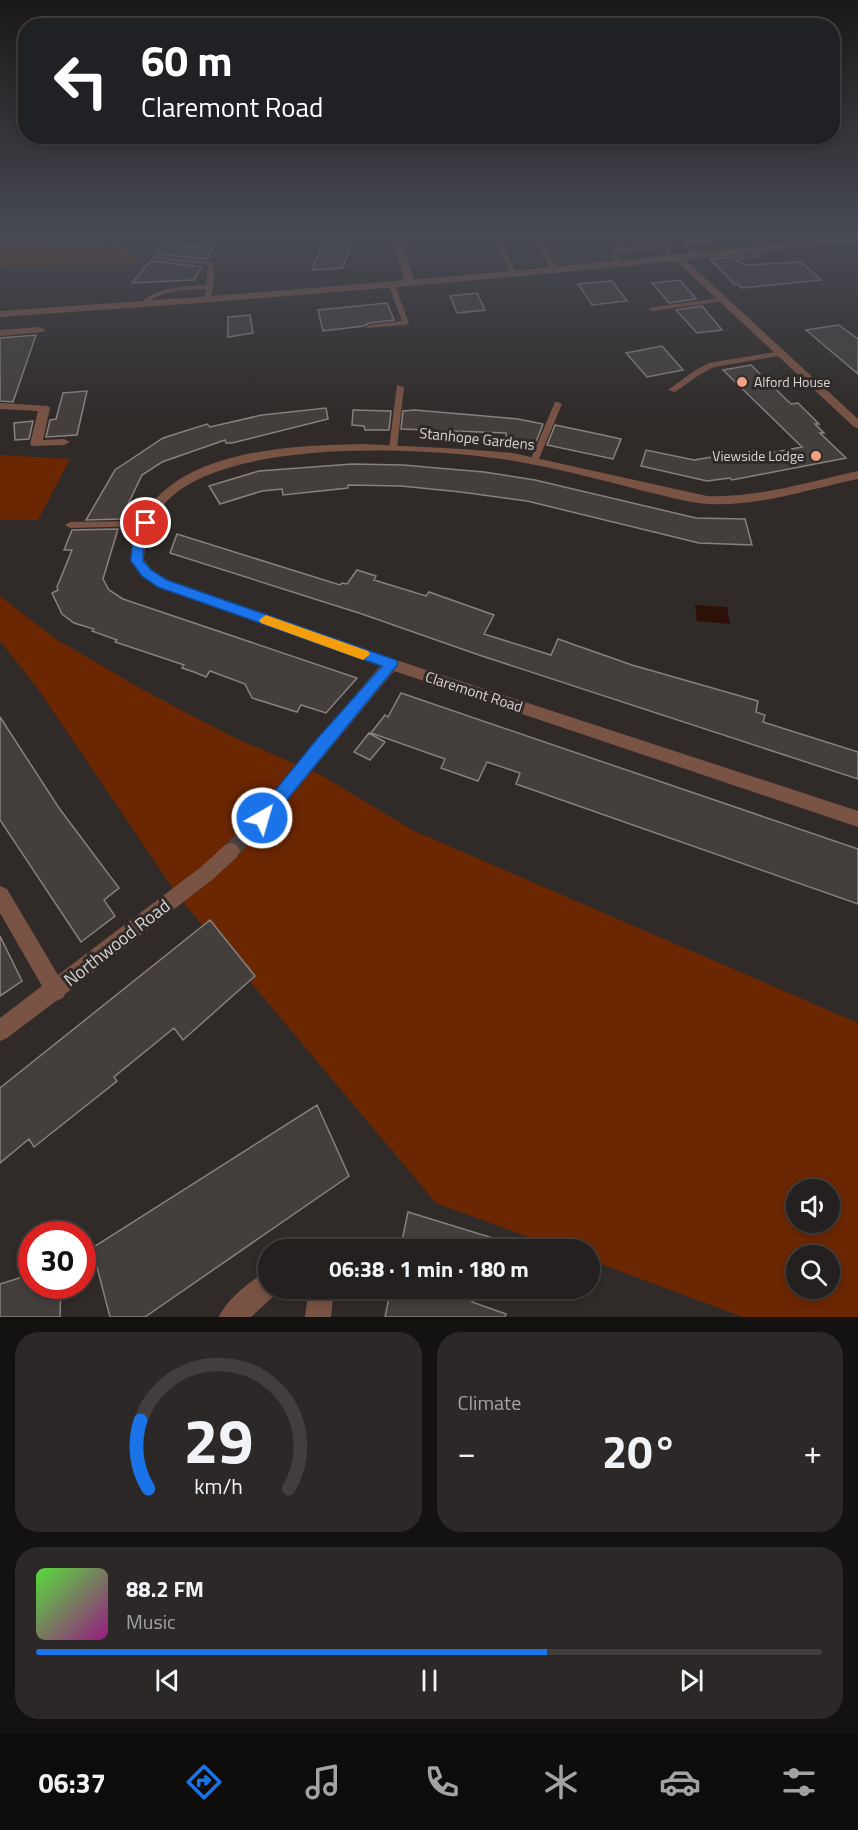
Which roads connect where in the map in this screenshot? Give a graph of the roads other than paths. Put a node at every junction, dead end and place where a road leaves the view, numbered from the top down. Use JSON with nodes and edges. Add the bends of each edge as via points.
{"nodes":[{"id":1,"x":151,"y":295,"type":"edge"},
{"id":2,"x":209,"y":295,"type":"edge"},
{"id":3,"x":260,"y":295,"type":"edge"},
{"id":4,"x":395,"y":295,"type":"edge"},
{"id":5,"x":718,"y":295,"type":"edge"},
{"id":6,"x":208,"y":300,"type":"junction"},
{"id":7,"x":723,"y":300,"type":"junction"},
{"id":8,"x":141,"y":305,"type":"junction"},
{"id":9,"x":652,"y":309,"type":"dead end"},
{"id":10,"x":0,"y":314,"type":"edge"},
{"id":11,"x":369,"y":327,"type":"dead end"},
{"id":12,"x":40,"y":330,"type":"dead end"},
{"id":13,"x":0,"y":333,"type":"edge"},
{"id":14,"x":781,"y":354,"type":"junction"},
{"id":15,"x":400,"y":387,"type":"dead end"},
{"id":16,"x":672,"y":390,"type":"dead end"},
{"id":17,"x":558,"y":404,"type":"dead end"},
{"id":18,"x":0,"y":406,"type":"edge"},
{"id":19,"x":858,"y":425,"type":"edge"},
{"id":20,"x":64,"y":442,"type":"dead end"},
{"id":21,"x":393,"y":448,"type":"junction"},
{"id":22,"x":534,"y":461,"type":"junction"},
{"id":23,"x":858,"y":475,"type":"edge"},
{"id":24,"x":145,"y":524,"type":"junction"},
{"id":25,"x":70,"y":525,"type":"dead end"},
{"id":26,"x":392,"y":664,"type":"junction"},
{"id":27,"x":262,"y":818,"type":"tunnel mouth"},
{"id":28,"x":858,"y":819,"type":"edge"},
{"id":29,"x":231,"y":851,"type":"tunnel mouth"},
{"id":30,"x":0,"y":895,"type":"edge"},
{"id":31,"x":56,"y":991,"type":"junction"},
{"id":32,"x":0,"y":1031,"type":"edge"},
{"id":33,"x":258,"y":1293,"type":"edge"},
{"id":34,"x":320,"y":1299,"type":"edge"},
{"id":35,"x":232,"y":1317,"type":"edge"},
{"id":36,"x":318,"y":1317,"type":"edge"}],
"edges":[{"from":1,"to":8,"type":"lane"},
{"from":2,"to":6,"type":"lane"},
{"from":3,"to":6,"type":"street"},
{"from":4,"to":11,"type":"lane","via":[[406,323]]},
{"from":5,"to":7,"type":"street"},
{"from":6,"to":8,"type":"street"},
{"from":7,"to":9,"type":"lane"},
{"from":7,"to":14,"type":"street"},
{"from":8,"to":10,"type":"street"},
{"from":12,"to":13,"type":"street"},
{"from":14,"to":16,"type":"lane","via":[[712,364]]},
{"from":14,"to":19,"type":"street"},
{"from":15,"to":21,"type":"lane"},
{"from":17,"to":22,"type":"lane"},
{"from":18,"to":20,"type":"street","via":[[44,408],[36,444]]},
{"from":21,"to":22,"type":"street","name":"Stanhope Gardens"},
{"from":21,"to":24,"type":"street","name":"Stanhope Gardens","via":[[318,449],[264,456],[212,469],[169,492]]},
{"from":22,"to":23,"type":"street","name":"Stanhope Gardens","via":[[682,496],[715,500],[748,498]]},
{"from":24,"to":25,"type":"lane"},
{"from":24,"to":26,"type":"street","name":"Claremont Road","via":[[138,542],[137,561],[162,583]]},
{"from":26,"to":27,"type":"street"},
{"from":26,"to":28,"type":"street","name":"Claremont Road"},
{"from":29,"to":31,"type":"street","name":"Northwood Road"},
{"from":30,"to":31,"type":"street"},
{"from":31,"to":32,"type":"street","name":"Northwood Road"},
{"from":33,"to":35,"type":"street"},
{"from":34,"to":36,"type":"street"}]}
